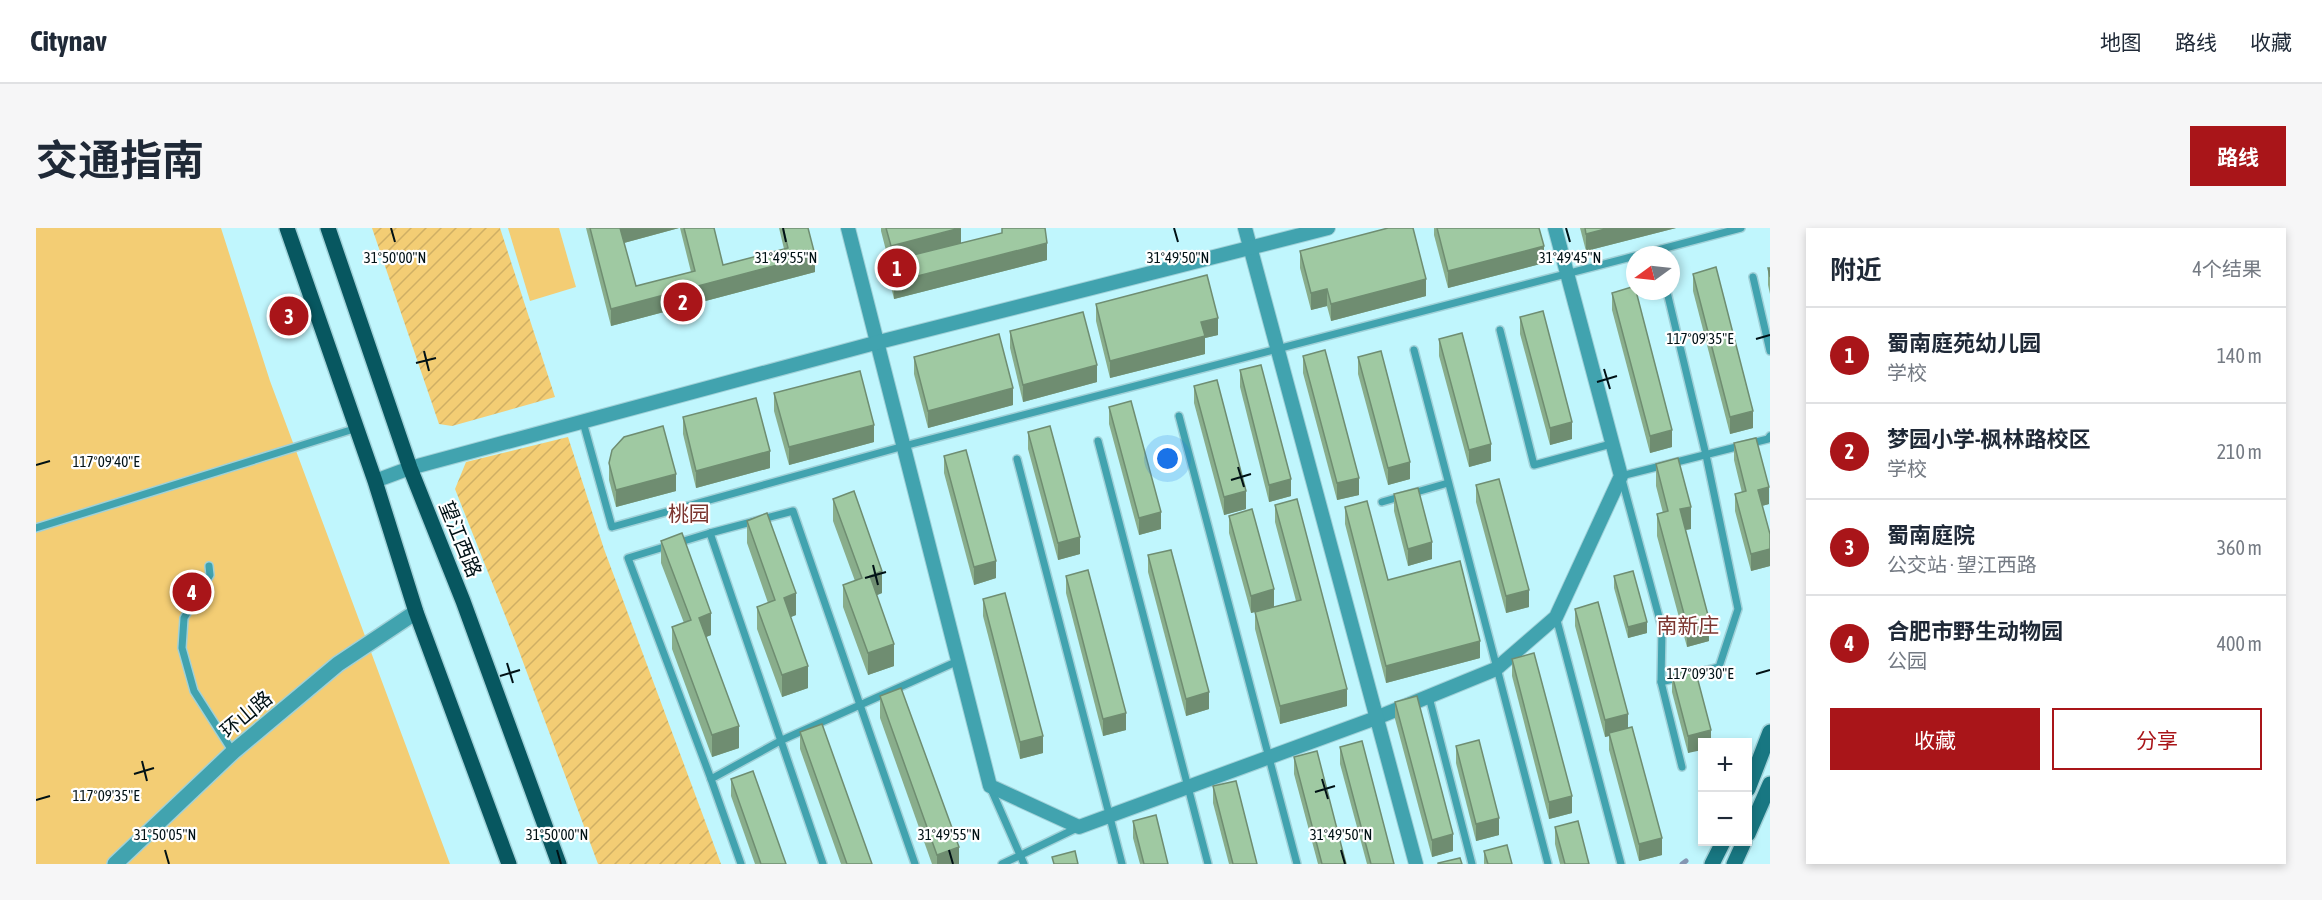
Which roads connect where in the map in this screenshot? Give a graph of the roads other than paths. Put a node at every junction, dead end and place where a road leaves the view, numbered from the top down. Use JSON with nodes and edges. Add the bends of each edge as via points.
{"nodes":[{"id":1,"x":287,"y":228,"type":"edge"},
{"id":2,"x":328,"y":228,"type":"edge"},
{"id":3,"x":848,"y":228,"type":"edge"},
{"id":4,"x":1245,"y":228,"type":"edge"},
{"id":5,"x":1328,"y":228,"type":"edge"},
{"id":6,"x":1555,"y":228,"type":"edge"},
{"id":7,"x":1741,"y":228,"type":"edge"},
{"id":8,"x":1674,"y":246,"type":"edge"},
{"id":9,"x":1250,"y":248,"type":"junction"},
{"id":10,"x":1626,"y":258,"type":"edge"},
{"id":11,"x":1567,"y":274,"type":"junction"},
{"id":12,"x":1753,"y":277,"type":"dead end"},
{"id":13,"x":1669,"y":300,"type":"edge"},
{"id":14,"x":1500,"y":330,"type":"dead end"},
{"id":15,"x":877,"y":343,"type":"junction"},
{"id":16,"x":1277,"y":350,"type":"junction"},
{"id":17,"x":1414,"y":350,"type":"dead end"},
{"id":18,"x":1770,"y":351,"type":"edge"},
{"id":19,"x":1179,"y":416,"type":"dead end"},
{"id":20,"x":583,"y":422,"type":"junction"},
{"id":21,"x":357,"y":428,"type":"junction"},
{"id":22,"x":1770,"y":436,"type":"edge"},
{"id":23,"x":1098,"y":441,"type":"dead end"},
{"id":24,"x":1611,"y":444,"type":"junction"},
{"id":25,"x":904,"y":446,"type":"junction"},
{"id":26,"x":1706,"y":455,"type":"junction"},
{"id":27,"x":1017,"y":459,"type":"dead end"},
{"id":28,"x":410,"y":468,"type":"junction"},
{"id":29,"x":1621,"y":476,"type":"junction"},
{"id":30,"x":375,"y":481,"type":"junction"},
{"id":31,"x":1448,"y":483,"type":"junction"},
{"id":32,"x":1382,"y":502,"type":"dead end"},
{"id":33,"x":36,"y":528,"type":"edge"},
{"id":34,"x":710,"y":533,"type":"junction"},
{"id":35,"x":209,"y":566,"type":"dead end"},
{"id":36,"x":416,"y":612,"type":"junction"},
{"id":37,"x":1556,"y":617,"type":"junction"},
{"id":38,"x":958,"y":661,"type":"junction"},
{"id":39,"x":1496,"y":669,"type":"junction"},
{"id":40,"x":1660,"y":682,"type":"junction"},
{"id":41,"x":1429,"y":697,"type":"junction"},
{"id":42,"x":860,"y":704,"type":"junction"},
{"id":43,"x":1376,"y":718,"type":"junction"},
{"id":44,"x":1770,"y":732,"type":"edge"},
{"id":45,"x":782,"y":740,"type":"junction"},
{"id":46,"x":234,"y":752,"type":"junction"},
{"id":47,"x":1269,"y":757,"type":"junction"},
{"id":48,"x":1682,"y":767,"type":"dead end"},
{"id":49,"x":711,"y":779,"type":"junction"},
{"id":50,"x":1752,"y":779,"type":"edge"},
{"id":51,"x":1770,"y":784,"type":"edge"},
{"id":52,"x":990,"y":786,"type":"junction"},
{"id":53,"x":1189,"y":787,"type":"junction"},
{"id":54,"x":1110,"y":816,"type":"junction"},
{"id":55,"x":1752,"y":825,"type":"edge"},
{"id":56,"x":1079,"y":827,"type":"junction"},
{"id":57,"x":1721,"y":846,"type":"edge"},
{"id":58,"x":1742,"y":846,"type":"edge"},
{"id":59,"x":1019,"y":856,"type":"junction"},
{"id":60,"x":115,"y":864,"type":"edge"},
{"id":61,"x":509,"y":864,"type":"edge"},
{"id":62,"x":559,"y":864,"type":"edge"},
{"id":63,"x":741,"y":864,"type":"edge"},
{"id":64,"x":823,"y":864,"type":"edge"},
{"id":65,"x":915,"y":864,"type":"edge"},
{"id":66,"x":1002,"y":864,"type":"edge"},
{"id":67,"x":1024,"y":864,"type":"edge"},
{"id":68,"x":1122,"y":864,"type":"edge"},
{"id":69,"x":1208,"y":864,"type":"edge"},
{"id":70,"x":1297,"y":864,"type":"edge"},
{"id":71,"x":1416,"y":864,"type":"edge"},
{"id":72,"x":1472,"y":864,"type":"edge"},
{"id":73,"x":1548,"y":864,"type":"edge"},
{"id":74,"x":1621,"y":864,"type":"edge"},
{"id":75,"x":1712,"y":864,"type":"edge"},
{"id":76,"x":1734,"y":864,"type":"edge"}],
"edges":[{"from":1,"to":21,"type":"main road"},
{"from":2,"to":28,"type":"main road","name":"望江西路"},
{"from":3,"to":15,"type":"street"},
{"from":4,"to":9,"type":"street"},
{"from":5,"to":9,"type":"street"},
{"from":6,"to":11,"type":"street"},
{"from":7,"to":8,"type":"lane"},
{"from":9,"to":15,"type":"street"},
{"from":9,"to":16,"type":"street"},
{"from":10,"to":11,"type":"lane"},
{"from":11,"to":16,"type":"lane"},
{"from":11,"to":24,"type":"street"},
{"from":12,"to":18,"type":"lane"},
{"from":13,"to":26,"type":"lane"},
{"from":14,"to":24,"type":"lane","via":[[1534,465]]},
{"from":15,"to":20,"type":"street"},
{"from":15,"to":25,"type":"street"},
{"from":16,"to":25,"type":"lane"},
{"from":16,"to":43,"type":"street"},
{"from":17,"to":31,"type":"lane"},
{"from":19,"to":47,"type":"lane"},
{"from":20,"to":25,"type":"lane","via":[[612,527]]},
{"from":20,"to":28,"type":"street"},
{"from":21,"to":30,"type":"main road"},
{"from":21,"to":33,"type":"lane"},
{"from":22,"to":26,"type":"lane"},
{"from":23,"to":53,"type":"lane"},
{"from":24,"to":29,"type":"street"},
{"from":25,"to":38,"type":"street"},
{"from":26,"to":29,"type":"lane"},
{"from":26,"to":40,"type":"lane","via":[[1738,609],[1719,667]]},
{"from":27,"to":54,"type":"lane"},
{"from":28,"to":30,"type":"street"},
{"from":28,"to":62,"type":"main road","name":"望江西路"},
{"from":29,"to":37,"type":"street"},
{"from":29,"to":40,"type":"lane","via":[[1662,628]]},
{"from":30,"to":36,"type":"main road"},
{"from":31,"to":32,"type":"lane"},
{"from":31,"to":39,"type":"lane"},
{"from":34,"to":42,"type":"lane","via":[[793,512]]},
{"from":34,"to":45,"type":"lane"},
{"from":34,"to":49,"type":"lane","via":[[628,558]]},
{"from":35,"to":46,"type":"lane","via":[[210,575],[184,618],[182,648],[194,691]]},
{"from":36,"to":46,"type":"street","name":"环山路","via":[[338,664]]},
{"from":36,"to":61,"type":"main road"},
{"from":37,"to":39,"type":"street"},
{"from":37,"to":74,"type":"lane"},
{"from":38,"to":42,"type":"lane"},
{"from":38,"to":52,"type":"street"},
{"from":39,"to":41,"type":"street"},
{"from":39,"to":73,"type":"lane"},
{"from":40,"to":48,"type":"lane"},
{"from":41,"to":43,"type":"street"},
{"from":41,"to":72,"type":"lane"},
{"from":42,"to":45,"type":"lane"},
{"from":42,"to":65,"type":"lane"},
{"from":43,"to":47,"type":"street"},
{"from":43,"to":71,"type":"street"},
{"from":44,"to":50,"type":"main road"},
{"from":45,"to":49,"type":"lane"},
{"from":45,"to":64,"type":"lane"},
{"from":46,"to":60,"type":"street","name":"环山路"},
{"from":47,"to":53,"type":"street"},
{"from":47,"to":70,"type":"lane"},
{"from":49,"to":63,"type":"lane"},
{"from":51,"to":55,"type":"main road"},
{"from":52,"to":56,"type":"street"},
{"from":52,"to":59,"type":"lane"},
{"from":53,"to":54,"type":"street"},
{"from":53,"to":69,"type":"lane"},
{"from":54,"to":56,"type":"street"},
{"from":54,"to":68,"type":"lane"},
{"from":56,"to":59,"type":"lane"},
{"from":57,"to":75,"type":"main road"},
{"from":58,"to":76,"type":"main road"},
{"from":59,"to":66,"type":"lane"},
{"from":59,"to":67,"type":"lane"}]}
